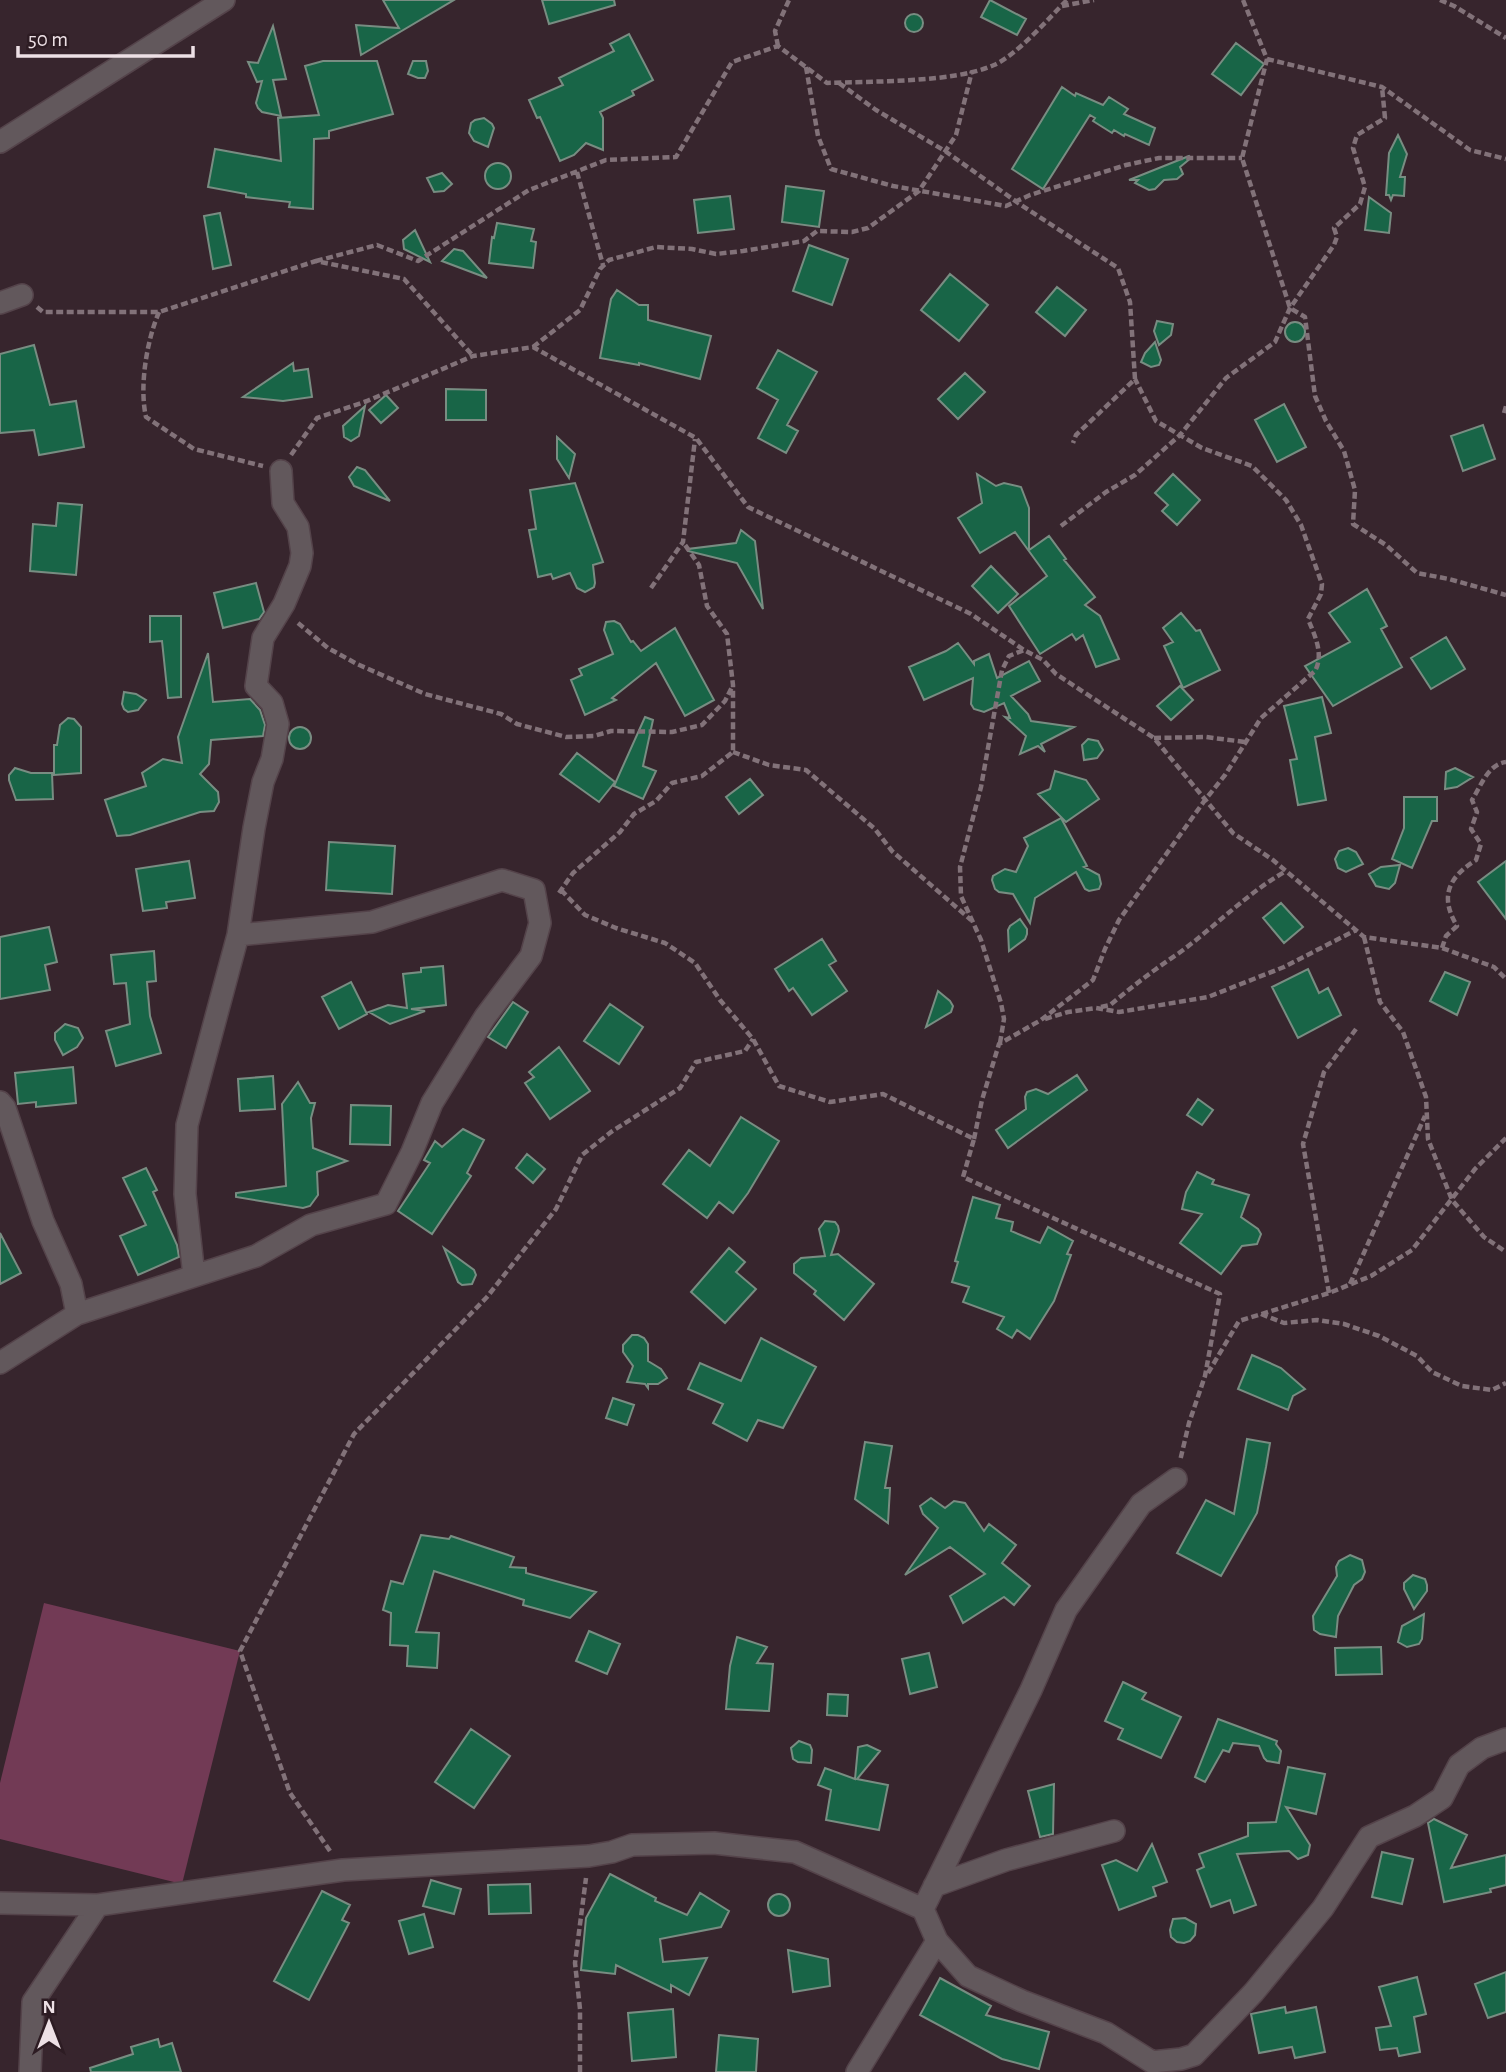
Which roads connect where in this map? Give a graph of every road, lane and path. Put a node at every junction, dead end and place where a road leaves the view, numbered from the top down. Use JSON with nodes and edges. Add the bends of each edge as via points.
{"nodes":[{"id":1,"x":224,"y":0,"type":"edge"},
{"id":2,"x":789,"y":0,"type":"edge"},
{"id":3,"x":1067,"y":0,"type":"edge"},
{"id":4,"x":1094,"y":0,"type":"edge"},
{"id":5,"x":1243,"y":0,"type":"edge"},
{"id":6,"x":1440,"y":0,"type":"edge"},
{"id":7,"x":1061,"y":6,"type":"junction"},
{"id":8,"x":1506,"y":38,"type":"edge"},
{"id":9,"x":778,"y":46,"type":"junction"},
{"id":10,"x":1267,"y":59,"type":"junction"},
{"id":11,"x":806,"y":66,"type":"junction"},
{"id":12,"x":972,"y":71,"type":"junction"},
{"id":13,"x":838,"y":82,"type":"junction"},
{"id":14,"x":1382,"y":87,"type":"junction"},
{"id":15,"x":0,"y":142,"type":"edge"},
{"id":16,"x":946,"y":151,"type":"junction"},
{"id":17,"x":1242,"y":158,"type":"junction"},
{"id":18,"x":1506,"y":159,"type":"edge"},
{"id":19,"x":577,"y":172,"type":"junction"},
{"id":20,"x":919,"y":191,"type":"junction"},
{"id":21,"x":1015,"y":201,"type":"junction"},
{"id":22,"x":316,"y":261,"type":"junction"},
{"id":23,"x":604,"y":266,"type":"junction"},
{"id":24,"x":22,"y":295,"type":"joint"},
{"id":25,"x":0,"y":303,"type":"edge"},
{"id":26,"x":1290,"y":308,"type":"junction"},
{"id":27,"x":159,"y":312,"type":"junction"},
{"id":28,"x":533,"y":347,"type":"junction"},
{"id":29,"x":473,"y":356,"type":"junction"},
{"id":30,"x":1135,"y":379,"type":"junction"},
{"id":31,"x":1506,"y":405,"type":"edge"},
{"id":32,"x":1504,"y":412,"type":"edge"},
{"id":33,"x":1180,"y":435,"type":"junction"},
{"id":34,"x":695,"y":438,"type":"junction"},
{"id":35,"x":1073,"y":443,"type":"dead end"},
{"id":36,"x":281,"y":471,"type":"junction"},
{"id":37,"x":1061,"y":526,"type":"dead end"},
{"id":38,"x":683,"y":542,"type":"junction"},
{"id":39,"x":651,"y":588,"type":"dead end"},
{"id":40,"x":1506,"y":595,"type":"edge"},
{"id":41,"x":280,"y":611,"type":"junction"},
{"id":42,"x":1024,"y":650,"type":"junction"},
{"id":43,"x":733,"y":685,"type":"junction"},
{"id":44,"x":1154,"y":738,"type":"junction"},
{"id":45,"x":1245,"y":742,"type":"junction"},
{"id":46,"x":733,"y":752,"type":"junction"},
{"id":47,"x":1506,"y":762,"type":"edge"},
{"id":48,"x":1205,"y":800,"type":"junction"},
{"id":49,"x":1286,"y":871,"type":"junction"},
{"id":50,"x":561,"y":890,"type":"junction"},
{"id":51,"x":971,"y":921,"type":"junction"},
{"id":52,"x":540,"y":923,"type":"junction"},
{"id":53,"x":1356,"y":930,"type":"junction"},
{"id":54,"x":238,"y":935,"type":"junction"},
{"id":55,"x":1364,"y":937,"type":"junction"},
{"id":56,"x":1442,"y":948,"type":"junction"},
{"id":57,"x":1506,"y":979,"type":"edge"},
{"id":58,"x":1096,"y":1008,"type":"junction"},
{"id":59,"x":1041,"y":1020,"type":"junction"},
{"id":60,"x":1356,"y":1029,"type":"dead end"},
{"id":61,"x":753,"y":1040,"type":"junction"},
{"id":62,"x":999,"y":1044,"type":"junction"},
{"id":63,"x":0,"y":1102,"type":"edge"},
{"id":64,"x":1426,"y":1109,"type":"junction"},
{"id":65,"x":1506,"y":1138,"type":"edge"},
{"id":66,"x":974,"y":1139,"type":"junction"},
{"id":67,"x":1452,"y":1200,"type":"junction"},
{"id":68,"x":1506,"y":1252,"type":"edge"},
{"id":69,"x":194,"y":1276,"type":"junction"},
{"id":70,"x":1349,"y":1285,"type":"junction"},
{"id":71,"x":1329,"y":1293,"type":"junction"},
{"id":72,"x":77,"y":1314,"type":"junction"},
{"id":73,"x":1261,"y":1314,"type":"junction"},
{"id":74,"x":0,"y":1363,"type":"edge"},
{"id":75,"x":1205,"y":1376,"type":"junction"},
{"id":76,"x":1506,"y":1383,"type":"edge"},
{"id":77,"x":1176,"y":1479,"type":"joint"},
{"id":78,"x":1506,"y":1739,"type":"edge"},
{"id":79,"x":1114,"y":1831,"type":"dead end"},
{"id":80,"x":589,"y":1856,"type":"junction"},
{"id":81,"x":343,"y":1870,"type":"junction"},
{"id":82,"x":934,"y":1886,"type":"junction"},
{"id":83,"x":0,"y":1903,"type":"edge"},
{"id":84,"x":98,"y":1905,"type":"junction"},
{"id":85,"x":923,"y":1909,"type":"junction"},
{"id":86,"x":937,"y":1941,"type":"junction"},
{"id":87,"x":1174,"y":2067,"type":"edge"},
{"id":88,"x":30,"y":2072,"type":"edge"},
{"id":89,"x":580,"y":2072,"type":"edge"},
{"id":90,"x":857,"y":2072,"type":"edge"}],
"edges":[{"from":1,"to":15,"type":"street"},
{"from":2,"to":9,"type":"path","via":[[775,31]]},
{"from":3,"to":7,"type":"path"},
{"from":4,"to":7,"type":"path"},
{"from":5,"to":10,"type":"path"},
{"from":6,"to":8,"type":"path"},
{"from":7,"to":12,"type":"path","via":[[995,65]]},
{"from":9,"to":11,"type":"path"},
{"from":9,"to":19,"type":"path","via":[[732,62],[676,157],[606,160]]},
{"from":10,"to":14,"type":"path"},
{"from":10,"to":17,"type":"path"},
{"from":11,"to":13,"type":"path","via":[[827,83]]},
{"from":11,"to":20,"type":"path","via":[[818,136],[831,169]]},
{"from":12,"to":13,"type":"path"},
{"from":12,"to":16,"type":"path","via":[[956,135]]},
{"from":13,"to":16,"type":"path"},
{"from":14,"to":18,"type":"path","via":[[1470,150]]},
{"from":14,"to":26,"type":"path","via":[[1385,118],[1357,135],[1353,148],[1365,187],[1360,204],[1334,228],[1334,245]]},
{"from":16,"to":20,"type":"path"},
{"from":16,"to":21,"type":"path"},
{"from":17,"to":21,"type":"path","via":[[1159,158],[1093,174]]},
{"from":17,"to":26,"type":"path"},
{"from":19,"to":22,"type":"path","via":[[529,190],[418,261],[377,245]]},
{"from":19,"to":23,"type":"path"},
{"from":20,"to":21,"type":"path","via":[[1006,206]]},
{"from":20,"to":23,"type":"path","via":[[868,228],[852,232],[817,231],[804,241],[716,254],[656,247],[609,260]]},
{"from":21,"to":30,"type":"path","via":[[1118,268],[1130,302]]},
{"from":22,"to":27,"type":"path"},
{"from":22,"to":29,"type":"path","via":[[404,279]]},
{"from":23,"to":28,"type":"path","via":[[580,310]]},
{"from":24,"to":25,"type":"street"},
{"from":24,"to":27,"type":"path","via":[[43,312]]},
{"from":26,"to":33,"type":"path","via":[[1275,342],[1226,378]]},
{"from":26,"to":40,"type":"path","via":[[1305,317],[1315,396],[1345,451],[1355,489],[1353,524],[1417,573]]},
{"from":27,"to":36,"type":"path","via":[[150,333],[143,382],[146,417],[194,449]]},
{"from":28,"to":29,"type":"path"},
{"from":28,"to":34,"type":"path"},
{"from":29,"to":36,"type":"path","via":[[317,418]]},
{"from":30,"to":33,"type":"path","via":[[1156,421]]},
{"from":30,"to":35,"type":"path"},
{"from":31,"to":32,"type":"path"},
{"from":33,"to":37,"type":"path","via":[[1135,475]]},
{"from":33,"to":45,"type":"path","via":[[1252,466],[1286,500],[1301,526],[1322,584],[1308,620],[1320,662],[1261,719]]},
{"from":34,"to":38,"type":"path"},
{"from":34,"to":42,"type":"path","via":[[748,507],[971,614]]},
{"from":36,"to":41,"type":"street","via":[[283,503],[298,527],[302,553]]},
{"from":38,"to":39,"type":"path"},
{"from":38,"to":43,"type":"path","via":[[699,565],[707,606],[727,634]]},
{"from":41,"to":43,"type":"path","via":[[328,649],[425,694],[566,737],[611,731],[672,732],[702,725]]},
{"from":41,"to":54,"type":"street","via":[[263,638],[256,686],[272,703],[278,723],[258,805]]},
{"from":42,"to":44,"type":"path"},
{"from":42,"to":51,"type":"path","via":[[1009,656],[1002,670],[981,787],[960,867],[961,896]]},
{"from":43,"to":46,"type":"path"},
{"from":44,"to":45,"type":"path"},
{"from":44,"to":48,"type":"path"},
{"from":45,"to":48,"type":"path"},
{"from":46,"to":50,"type":"path","via":[[702,776],[672,783],[656,801],[634,814]]},
{"from":46,"to":51,"type":"path","via":[[769,765],[806,770]]},
{"from":47,"to":56,"type":"path","via":[[1488,772],[1472,800],[1477,812],[1471,829],[1481,844],[1476,860],[1448,887],[1450,913],[1457,926]]},
{"from":48,"to":49,"type":"path","via":[[1233,833]]},
{"from":48,"to":59,"type":"path","via":[[1119,920],[1093,979]]},
{"from":49,"to":53,"type":"path"},
{"from":49,"to":58,"type":"path","via":[[1110,1005]]},
{"from":50,"to":52,"type":"path"},
{"from":50,"to":61,"type":"path","via":[[585,915],[665,943],[695,962]]},
{"from":51,"to":62,"type":"path","via":[[1001,1003],[1004,1019]]},
{"from":52,"to":54,"type":"street","via":[[534,890],[502,880],[372,922]]},
{"from":52,"to":69,"type":"street","via":[[531,956],[485,1017],[432,1103],[386,1204],[311,1225],[256,1256]]},
{"from":53,"to":55,"type":"path"},
{"from":53,"to":58,"type":"path","via":[[1284,967],[1208,997],[1119,1012]]},
{"from":54,"to":69,"type":"street","via":[[187,1125],[185,1194]]},
{"from":55,"to":56,"type":"path"},
{"from":55,"to":64,"type":"path","via":[[1380,1002],[1404,1032]]},
{"from":56,"to":57,"type":"path","via":[[1494,967]]},
{"from":58,"to":59,"type":"path"},
{"from":59,"to":62,"type":"path"},
{"from":60,"to":71,"type":"path","via":[[1324,1072],[1303,1144]]},
{"from":61,"to":66,"type":"path","via":[[779,1086],[830,1102],[883,1094]]},
{"from":61,"to":81,"type":"path","via":[[745,1051],[696,1062],[680,1088],[582,1155],[556,1209],[487,1297],[354,1434],[240,1651],[290,1793]]},
{"from":62,"to":66,"type":"path"},
{"from":63,"to":72,"type":"street","via":[[71,1284]]},
{"from":64,"to":67,"type":"path","via":[[1428,1139]]},
{"from":64,"to":70,"type":"path"},
{"from":65,"to":67,"type":"path"},
{"from":66,"to":75,"type":"path","via":[[963,1177],[1220,1294]]},
{"from":67,"to":68,"type":"path","via":[[1484,1237]]},
{"from":67,"to":70,"type":"path","via":[[1412,1250]]},
{"from":69,"to":72,"type":"street"},
{"from":70,"to":71,"type":"path"},
{"from":71,"to":73,"type":"path"},
{"from":72,"to":74,"type":"street"},
{"from":73,"to":75,"type":"path","via":[[1239,1321]]},
{"from":73,"to":76,"type":"path","via":[[1284,1323],[1317,1320],[1345,1324],[1379,1336],[1462,1386],[1492,1390]]},
{"from":75,"to":77,"type":"path"},
{"from":77,"to":82,"type":"street","via":[[1141,1504],[1066,1610]]},
{"from":78,"to":87,"type":"street","via":[[1482,1748],[1459,1765],[1442,1798],[1369,1837],[1323,1908],[1254,1992],[1194,2055]]},
{"from":79,"to":82,"type":"street","via":[[1006,1860]]},
{"from":80,"to":81,"type":"street"},
{"from":80,"to":85,"type":"street","via":[[632,1846],[714,1843],[795,1852]]},
{"from":80,"to":89,"type":"path","via":[[575,1963]]},
{"from":81,"to":84,"type":"street"},
{"from":82,"to":85,"type":"street"},
{"from":83,"to":84,"type":"street"},
{"from":84,"to":88,"type":"street","via":[[33,2002]]},
{"from":85,"to":86,"type":"street"},
{"from":86,"to":87,"type":"street","via":[[968,1976],[1106,2034],[1152,2062]]},
{"from":86,"to":90,"type":"street"}]}
